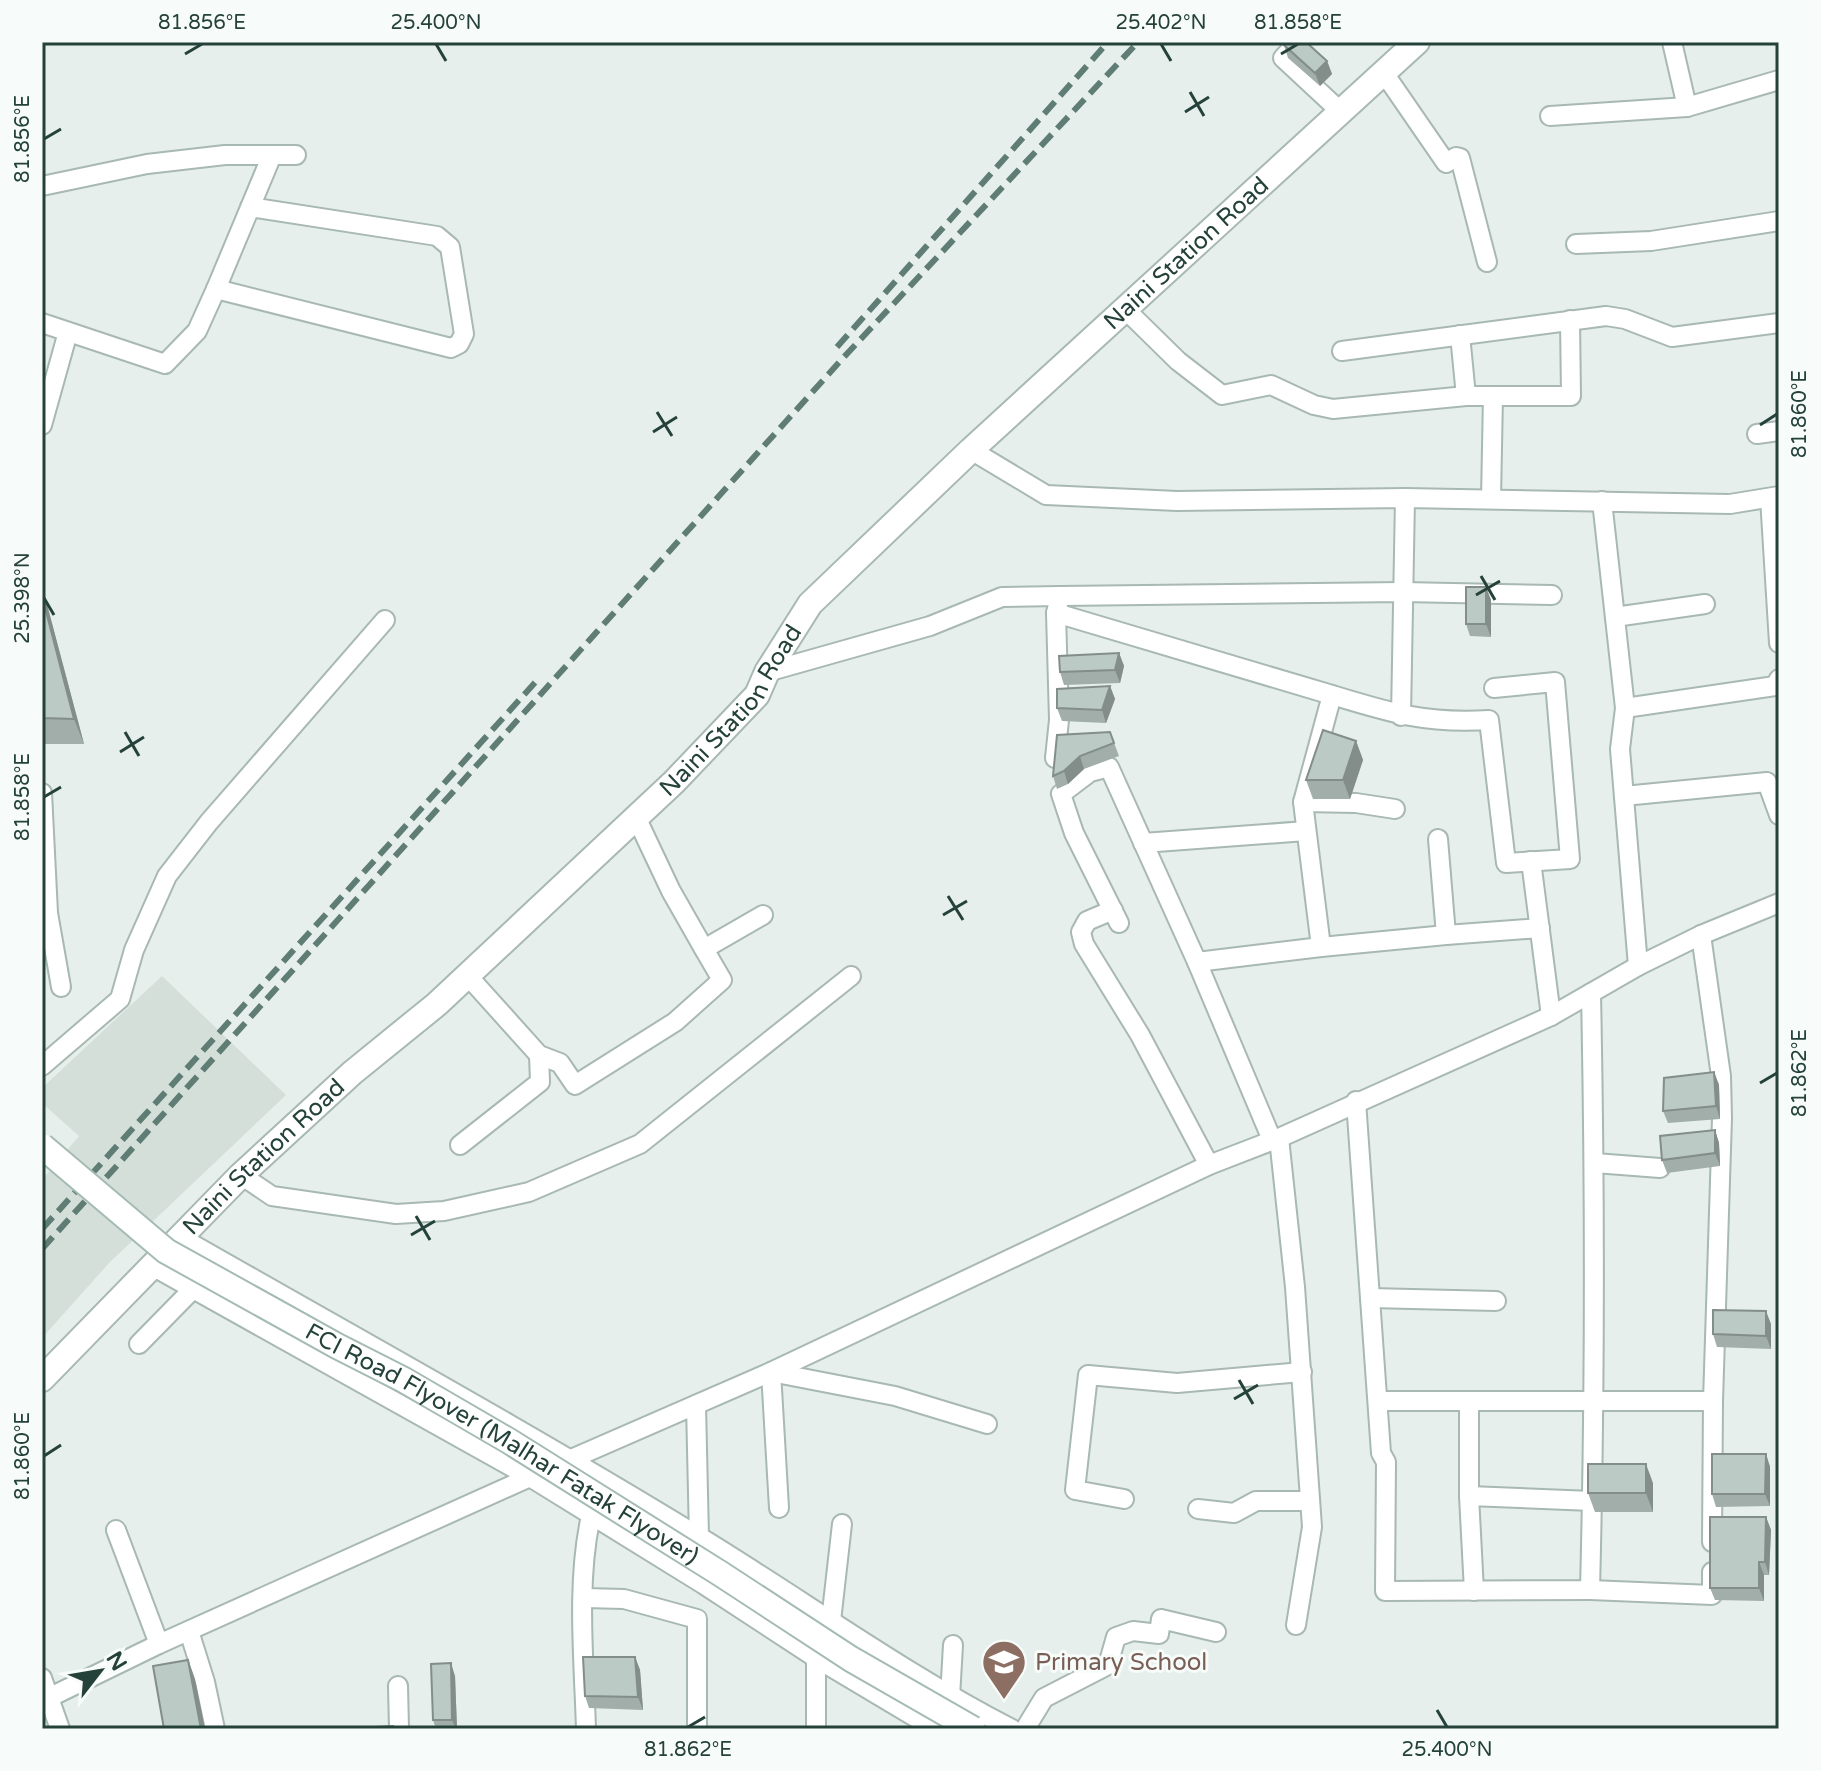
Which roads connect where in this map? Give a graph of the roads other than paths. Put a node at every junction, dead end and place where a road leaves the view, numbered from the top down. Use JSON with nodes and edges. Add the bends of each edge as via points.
{"nodes":[{"id":1,"x":1298,"y":42,"type":"edge"},
{"id":2,"x":1417,"y":42,"type":"edge"},
{"id":3,"x":1672,"y":42,"type":"edge"},
{"id":4,"x":1384,"y":73,"type":"junction"},
{"id":5,"x":1779,"y":80,"type":"edge"},
{"id":6,"x":1687,"y":107,"type":"junction"},
{"id":7,"x":1341,"y":112,"type":"junction"},
{"id":8,"x":1550,"y":116,"type":"dead end"},
{"id":9,"x":272,"y":155,"type":"junction"},
{"id":10,"x":296,"y":155,"type":"dead end"},
{"id":11,"x":42,"y":186,"type":"edge"},
{"id":12,"x":250,"y":207,"type":"junction"},
{"id":13,"x":1779,"y":221,"type":"edge"},
{"id":14,"x":1576,"y":244,"type":"dead end"},
{"id":15,"x":1487,"y":262,"type":"dead end"},
{"id":16,"x":216,"y":289,"type":"junction"},
{"id":17,"x":1125,"y":309,"type":"junction"},
{"id":18,"x":1570,"y":320,"type":"junction"},
{"id":19,"x":42,"y":323,"type":"edge"},
{"id":20,"x":1779,"y":323,"type":"edge"},
{"id":21,"x":68,"y":332,"type":"junction"},
{"id":22,"x":1460,"y":335,"type":"junction"},
{"id":23,"x":1342,"y":351,"type":"dead end"},
{"id":24,"x":1466,"y":396,"type":"junction"},
{"id":25,"x":1493,"y":396,"type":"junction"},
{"id":26,"x":42,"y":425,"type":"edge"},
{"id":27,"x":1779,"y":431,"type":"edge"},
{"id":28,"x":1757,"y":434,"type":"dead end"},
{"id":29,"x":971,"y":450,"type":"junction"},
{"id":30,"x":1774,"y":497,"type":"edge"},
{"id":31,"x":1405,"y":498,"type":"junction"},
{"id":32,"x":1491,"y":499,"type":"junction"},
{"id":33,"x":1602,"y":501,"type":"junction"},
{"id":34,"x":1403,"y":592,"type":"junction"},
{"id":35,"x":1552,"y":595,"type":"dead end"},
{"id":36,"x":1778,"y":602,"type":"edge"},
{"id":37,"x":1705,"y":604,"type":"dead end"},
{"id":38,"x":1058,"y":605,"type":"junction"},
{"id":39,"x":1615,"y":617,"type":"junction"},
{"id":40,"x":385,"y":620,"type":"dead end"},
{"id":41,"x":1779,"y":643,"type":"edge"},
{"id":42,"x":767,"y":672,"type":"junction"},
{"id":43,"x":1779,"y":679,"type":"edge"},
{"id":44,"x":1494,"y":688,"type":"dead end"},
{"id":45,"x":1332,"y":695,"type":"junction"},
{"id":46,"x":1625,"y":708,"type":"junction"},
{"id":47,"x":1401,"y":716,"type":"junction"},
{"id":48,"x":1055,"y":766,"type":"edge"},
{"id":49,"x":42,"y":793,"type":"edge"},
{"id":50,"x":1624,"y":796,"type":"junction"},
{"id":51,"x":1303,"y":802,"type":"junction"},
{"id":52,"x":1395,"y":809,"type":"dead end"},
{"id":53,"x":1779,"y":815,"type":"edge"},
{"id":54,"x":636,"y":817,"type":"junction"},
{"id":55,"x":1306,"y":831,"type":"junction"},
{"id":56,"x":1438,"y":839,"type":"dead end"},
{"id":57,"x":1143,"y":843,"type":"junction"},
{"id":58,"x":1531,"y":861,"type":"junction"},
{"id":59,"x":1779,"y":903,"type":"edge"},
{"id":60,"x":45,"y":915,"type":"edge"},
{"id":61,"x":763,"y":915,"type":"dead end"},
{"id":62,"x":1540,"y":928,"type":"junction"},
{"id":63,"x":1446,"y":935,"type":"junction"},
{"id":64,"x":1701,"y":935,"type":"junction"},
{"id":65,"x":1321,"y":947,"type":"junction"},
{"id":66,"x":704,"y":949,"type":"junction"},
{"id":67,"x":1197,"y":962,"type":"junction"},
{"id":68,"x":1638,"y":966,"type":"junction"},
{"id":69,"x":467,"y":975,"type":"junction"},
{"id":70,"x":851,"y":976,"type":"dead end"},
{"id":71,"x":61,"y":987,"type":"dead end"},
{"id":72,"x":1591,"y":993,"type":"junction"},
{"id":73,"x":1551,"y":1016,"type":"junction"},
{"id":74,"x":539,"y":1055,"type":"junction"},
{"id":75,"x":42,"y":1066,"type":"edge"},
{"id":76,"x":1356,"y":1101,"type":"junction"},
{"id":77,"x":1276,"y":1139,"type":"junction"},
{"id":78,"x":460,"y":1145,"type":"dead end"},
{"id":79,"x":42,"y":1146,"type":"edge"},
{"id":80,"x":1595,"y":1163,"type":"junction"},
{"id":81,"x":1209,"y":1165,"type":"junction"},
{"id":82,"x":1660,"y":1168,"type":"edge"},
{"id":83,"x":241,"y":1175,"type":"junction"},
{"id":84,"x":180,"y":1237,"type":"junction"},
{"id":85,"x":152,"y":1266,"type":"junction"},
{"id":86,"x":193,"y":1289,"type":"junction"},
{"id":87,"x":1370,"y":1298,"type":"junction"},
{"id":88,"x":1496,"y":1301,"type":"dead end"},
{"id":89,"x":139,"y":1344,"type":"dead end"},
{"id":90,"x":771,"y":1372,"type":"junction"},
{"id":91,"x":1302,"y":1372,"type":"junction"},
{"id":92,"x":42,"y":1379,"type":"edge"},
{"id":93,"x":1378,"y":1401,"type":"junction"},
{"id":94,"x":1594,"y":1401,"type":"junction"},
{"id":95,"x":1713,"y":1401,"type":"junction"},
{"id":96,"x":1469,"y":1402,"type":"junction"},
{"id":97,"x":696,"y":1405,"type":"junction"},
{"id":98,"x":987,"y":1424,"type":"dead end"},
{"id":99,"x":571,"y":1460,"type":"junction"},
{"id":100,"x":530,"y":1477,"type":"junction"},
{"id":101,"x":1469,"y":1496,"type":"junction"},
{"id":102,"x":1124,"y":1499,"type":"dead end"},
{"id":103,"x":1310,"y":1501,"type":"junction"},
{"id":104,"x":1592,"y":1501,"type":"junction"},
{"id":105,"x":779,"y":1508,"type":"dead end"},
{"id":106,"x":1198,"y":1509,"type":"dead end"},
{"id":107,"x":591,"y":1516,"type":"junction"},
{"id":108,"x":842,"y":1524,"type":"dead end"},
{"id":109,"x":116,"y":1530,"type":"dead end"},
{"id":110,"x":699,"y":1537,"type":"junction"},
{"id":111,"x":1590,"y":1590,"type":"junction"},
{"id":112,"x":1474,"y":1591,"type":"junction"},
{"id":113,"x":584,"y":1598,"type":"junction"},
{"id":114,"x":831,"y":1621,"type":"junction"},
{"id":115,"x":1296,"y":1625,"type":"dead end"},
{"id":116,"x":189,"y":1631,"type":"junction"},
{"id":117,"x":1216,"y":1632,"type":"dead end"},
{"id":118,"x":159,"y":1644,"type":"junction"},
{"id":119,"x":953,"y":1645,"type":"dead end"},
{"id":120,"x":816,"y":1658,"type":"junction"},
{"id":121,"x":42,"y":1678,"type":"edge"},
{"id":122,"x":398,"y":1686,"type":"dead end"},
{"id":123,"x":950,"y":1697,"type":"junction"},
{"id":124,"x":45,"y":1700,"type":"edge"},
{"id":125,"x":60,"y":1729,"type":"edge"},
{"id":126,"x":215,"y":1729,"type":"edge"},
{"id":127,"x":399,"y":1729,"type":"edge"},
{"id":128,"x":586,"y":1729,"type":"edge"},
{"id":129,"x":697,"y":1729,"type":"edge"},
{"id":130,"x":816,"y":1729,"type":"edge"},
{"id":131,"x":935,"y":1729,"type":"edge"},
{"id":132,"x":973,"y":1729,"type":"edge"},
{"id":133,"x":1012,"y":1729,"type":"edge"},
{"id":134,"x":1025,"y":1729,"type":"edge"}],
"edges":[{"from":1,"to":7,"type":"street","via":[[1283,58]]},
{"from":2,"to":4,"type":"street","name":"Naini Station Road"},
{"from":3,"to":6,"type":"street"},
{"from":4,"to":7,"type":"street","name":"Naini Station Road"},
{"from":4,"to":15,"type":"street","via":[[1446,163],[1460,158]]},
{"from":5,"to":6,"type":"street"},
{"from":6,"to":8,"type":"street"},
{"from":7,"to":17,"type":"street","name":"Naini Station Road"},
{"from":9,"to":10,"type":"street"},
{"from":9,"to":11,"type":"street","via":[[147,164]]},
{"from":9,"to":12,"type":"street"},
{"from":12,"to":16,"type":"street"},
{"from":12,"to":16,"type":"street","via":[[437,236],[450,247],[464,334],[451,348]]},
{"from":13,"to":14,"type":"street","via":[[1651,241]]},
{"from":16,"to":21,"type":"street","via":[[197,331],[165,364]]},
{"from":17,"to":24,"type":"street","via":[[1222,395],[1271,385],[1333,409]]},
{"from":17,"to":29,"type":"street","name":"Naini Station Road"},
{"from":18,"to":20,"type":"street","via":[[1625,319],[1672,337]]},
{"from":18,"to":22,"type":"street"},
{"from":18,"to":25,"type":"street","via":[[1571,396]]},
{"from":19,"to":21,"type":"street"},
{"from":21,"to":26,"type":"street"},
{"from":22,"to":23,"type":"street"},
{"from":22,"to":24,"type":"street"},
{"from":24,"to":25,"type":"street"},
{"from":25,"to":32,"type":"street"},
{"from":27,"to":28,"type":"street"},
{"from":29,"to":31,"type":"street","via":[[1046,495],[1177,501]]},
{"from":29,"to":42,"type":"street","name":"Naini Station Road","via":[[810,604]]},
{"from":30,"to":33,"type":"street","via":[[1730,504]]},
{"from":30,"to":36,"type":"street"},
{"from":31,"to":32,"type":"street"},
{"from":31,"to":34,"type":"street"},
{"from":32,"to":33,"type":"street"},
{"from":33,"to":39,"type":"street"},
{"from":34,"to":35,"type":"street"},
{"from":34,"to":38,"type":"street"},
{"from":34,"to":47,"type":"street"},
{"from":36,"to":41,"type":"street"},
{"from":37,"to":39,"type":"street"},
{"from":38,"to":42,"type":"street","via":[[1002,597],[930,626]]},
{"from":38,"to":45,"type":"street"},
{"from":38,"to":48,"type":"street"},
{"from":39,"to":46,"type":"street"},
{"from":40,"to":75,"type":"street","via":[[167,876],[134,950],[120,999]]},
{"from":42,"to":54,"type":"street","name":"Naini Station Road","via":[[757,695]]},
{"from":43,"to":46,"type":"street","via":[[1775,686]]},
{"from":44,"to":58,"type":"street","via":[[1555,682],[1570,859]]},
{"from":45,"to":47,"type":"street"},
{"from":45,"to":51,"type":"street"},
{"from":46,"to":50,"type":"street","via":[[1620,749]]},
{"from":47,"to":58,"type":"street","via":[[1489,720],[1506,863]]},
{"from":49,"to":60,"type":"street"},
{"from":50,"to":53,"type":"street","via":[[1767,782]]},
{"from":50,"to":68,"type":"street"},
{"from":51,"to":52,"type":"street"},
{"from":51,"to":55,"type":"street"},
{"from":54,"to":66,"type":"street"},
{"from":54,"to":69,"type":"street","name":"Naini Station Road"},
{"from":55,"to":57,"type":"street"},
{"from":55,"to":65,"type":"street"},
{"from":56,"to":63,"type":"street"},
{"from":57,"to":67,"type":"street"},
{"from":57,"to":81,"type":"street","via":[[1109,767],[1090,772],[1061,794],[1074,833],[1116,917],[1087,921],[1081,932],[1084,944]]},
{"from":58,"to":62,"type":"street"},
{"from":59,"to":64,"type":"street"},
{"from":60,"to":71,"type":"street"},
{"from":61,"to":66,"type":"street"},
{"from":62,"to":63,"type":"street"},
{"from":62,"to":73,"type":"street"},
{"from":63,"to":65,"type":"street"},
{"from":64,"to":68,"type":"street"},
{"from":64,"to":95,"type":"street","via":[[1721,1076]]},
{"from":65,"to":67,"type":"street"},
{"from":66,"to":74,"type":"street","via":[[722,980],[675,1022],[609,1065],[575,1085],[560,1063]]},
{"from":67,"to":77,"type":"street"},
{"from":68,"to":72,"type":"street"},
{"from":69,"to":74,"type":"street"},
{"from":69,"to":83,"type":"street","name":"Naini Station Road"},
{"from":70,"to":83,"type":"street","via":[[640,1144],[529,1192],[444,1211],[396,1214],[272,1196]]},
{"from":72,"to":73,"type":"street"},
{"from":72,"to":80,"type":"street"},
{"from":73,"to":76,"type":"street"},
{"from":74,"to":78,"type":"street","via":[[540,1082]]},
{"from":76,"to":77,"type":"street"},
{"from":76,"to":87,"type":"street"},
{"from":77,"to":81,"type":"street"},
{"from":77,"to":91,"type":"street"},
{"from":79,"to":132,"type":"street","name":"FCI Road Flyover (Malhar Fatak Flyover)","bridge":true,"via":[[166,1251],[509,1441],[851,1659]]},
{"from":80,"to":82,"type":"street"},
{"from":80,"to":94,"type":"street"},
{"from":81,"to":90,"type":"street"},
{"from":83,"to":84,"type":"street","name":"Naini Station Road"},
{"from":84,"to":85,"type":"street","name":"Naini Station Road"},
{"from":84,"to":99,"type":"street"},
{"from":85,"to":86,"type":"street"},
{"from":85,"to":92,"type":"street","name":"Naini Station Road"},
{"from":86,"to":89,"type":"street"},
{"from":86,"to":100,"type":"street"},
{"from":87,"to":88,"type":"street"},
{"from":87,"to":93,"type":"street"},
{"from":90,"to":97,"type":"street"},
{"from":90,"to":98,"type":"street","via":[[895,1396]]},
{"from":90,"to":105,"type":"street"},
{"from":91,"to":102,"type":"street","via":[[1177,1383],[1088,1375],[1075,1490]]},
{"from":91,"to":103,"type":"street"},
{"from":93,"to":96,"type":"street"},
{"from":93,"to":112,"type":"street","via":[[1386,1462],[1385,1591]]},
{"from":94,"to":95,"type":"street"},
{"from":94,"to":96,"type":"street"},
{"from":94,"to":104,"type":"street"},
{"from":95,"to":111,"type":"street","via":[[1712,1595]]},
{"from":96,"to":101,"type":"street"},
{"from":97,"to":99,"type":"street"},
{"from":97,"to":110,"type":"street"},
{"from":99,"to":100,"type":"street"},
{"from":99,"to":110,"type":"street"},
{"from":100,"to":107,"type":"street"},
{"from":100,"to":116,"type":"street"},
{"from":101,"to":104,"type":"street"},
{"from":101,"to":112,"type":"street"},
{"from":103,"to":106,"type":"street","via":[[1256,1501],[1234,1513]]},
{"from":103,"to":115,"type":"street","via":[[1312,1527]]},
{"from":104,"to":111,"type":"street"},
{"from":107,"to":113,"type":"street"},
{"from":107,"to":120,"type":"street"},
{"from":108,"to":114,"type":"street"},
{"from":109,"to":118,"type":"street"},
{"from":110,"to":114,"type":"street"},
{"from":111,"to":112,"type":"street"},
{"from":113,"to":128,"type":"street"},
{"from":113,"to":129,"type":"street","via":[[624,1599],[697,1619]]},
{"from":114,"to":123,"type":"street"},
{"from":116,"to":118,"type":"street"},
{"from":116,"to":126,"type":"street"},
{"from":117,"to":134,"type":"street","via":[[1162,1611],[1159,1634],[1133,1631],[1116,1637],[1108,1665],[1044,1698]]},
{"from":118,"to":124,"type":"street"},
{"from":119,"to":123,"type":"street"},
{"from":120,"to":130,"type":"street"},
{"from":120,"to":131,"type":"street"},
{"from":121,"to":124,"type":"street"},
{"from":122,"to":127,"type":"street"},
{"from":123,"to":133,"type":"street"},
{"from":124,"to":125,"type":"street"}]}
